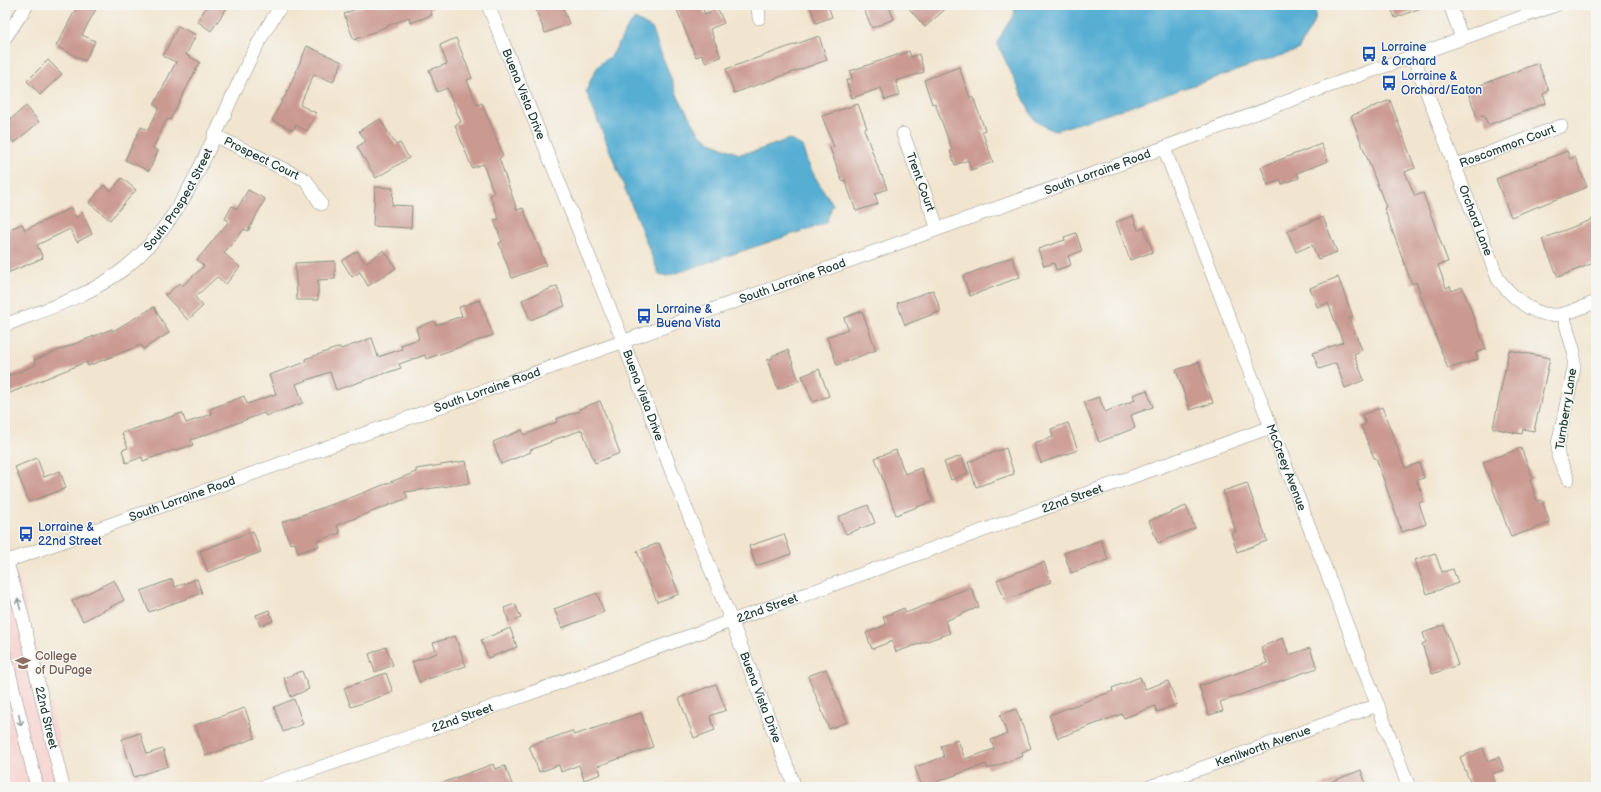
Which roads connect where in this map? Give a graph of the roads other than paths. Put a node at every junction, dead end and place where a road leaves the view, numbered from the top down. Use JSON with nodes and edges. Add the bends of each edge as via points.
{"nodes":[{"id":1,"x":27,"y":5,"type":"edge"},
{"id":2,"x":282,"y":5,"type":"edge"},
{"id":3,"x":488,"y":5,"type":"edge"},
{"id":4,"x":758,"y":5,"type":"edge"},
{"id":5,"x":1450,"y":5,"type":"edge"},
{"id":6,"x":1556,"y":5,"type":"edge"},
{"id":7,"x":759,"y":18,"type":"dead end"},
{"id":8,"x":5,"y":38,"type":"edge"},
{"id":9,"x":1462,"y":38,"type":"junction"},
{"id":10,"x":1413,"y":56,"type":"junction"},
{"id":11,"x":1561,"y":126,"type":"dead end"},
{"id":12,"x":903,"y":134,"type":"dead end"},
{"id":13,"x":214,"y":135,"type":"junction"},
{"id":14,"x":1164,"y":148,"type":"junction"},
{"id":15,"x":1454,"y":166,"type":"junction"},
{"id":16,"x":321,"y":204,"type":"dead end"},
{"id":17,"x":938,"y":229,"type":"junction"},
{"id":18,"x":1596,"y":302,"type":"edge"},
{"id":19,"x":1562,"y":314,"type":"junction"},
{"id":20,"x":5,"y":325,"type":"edge"},
{"id":21,"x":623,"y":341,"type":"junction"},
{"id":22,"x":1271,"y":427,"type":"junction"},
{"id":23,"x":1568,"y":479,"type":"dead end"},
{"id":24,"x":6,"y":560,"type":"edge"},
{"id":25,"x":731,"y":620,"type":"junction"},
{"id":26,"x":5,"y":655,"type":"edge"},
{"id":27,"x":1378,"y":705,"type":"junction"},
{"id":28,"x":37,"y":787,"type":"edge"},
{"id":29,"x":63,"y":787,"type":"edge"},
{"id":30,"x":263,"y":787,"type":"edge"},
{"id":31,"x":795,"y":787,"type":"edge"},
{"id":32,"x":1149,"y":787,"type":"edge"},
{"id":33,"x":1409,"y":787,"type":"edge"}],
"edges":[{"from":1,"to":8,"type":"street"},
{"from":2,"to":13,"type":"street","name":"South Prospect Street","via":[[270,21]]},
{"from":3,"to":21,"type":"street","name":"Buena Vista Drive"},
{"from":4,"to":7,"type":"street"},
{"from":5,"to":9,"type":"street"},
{"from":6,"to":9,"type":"street","name":"South Lorraine Road"},
{"from":9,"to":10,"type":"street","name":"South Lorraine Road"},
{"from":10,"to":14,"type":"street","name":"South Lorraine Road"},
{"from":10,"to":15,"type":"street","name":"Orchard Lane"},
{"from":11,"to":15,"type":"street","name":"Roscommon Court"},
{"from":12,"to":17,"type":"street","name":"Trent Court"},
{"from":13,"to":16,"type":"street","name":"Prospect Court","via":[[306,180]]},
{"from":13,"to":20,"type":"street","name":"South Prospect Street","via":[[179,205],[162,231],[138,257],[104,283],[79,296]]},
{"from":14,"to":17,"type":"street","name":"South Lorraine Road"},
{"from":14,"to":22,"type":"street","name":"McCreey Avenue"},
{"from":15,"to":19,"type":"street","name":"Orchard Lane","via":[[1498,279],[1508,292],[1530,309],[1546,315]]},
{"from":17,"to":21,"type":"street","name":"South Lorraine Road"},
{"from":18,"to":19,"type":"street","name":"Orchard Lane"},
{"from":19,"to":23,"type":"street","name":"Turnberry Lane","via":[[1574,352],[1574,368],[1558,444],[1558,456]]},
{"from":21,"to":24,"type":"street","name":"South Lorraine Road"},
{"from":21,"to":25,"type":"street","name":"Buena Vista Drive","via":[[676,484]]},
{"from":22,"to":25,"type":"street","name":"22nd Street"},
{"from":22,"to":27,"type":"street","name":"McCreey Avenue"},
{"from":29,"to":24,"type":"street","name":"22nd Street","one_way":true,"via":[[21,611]]},
{"from":25,"to":30,"type":"street","name":"22nd Street"},
{"from":25,"to":31,"type":"street","name":"Buena Vista Drive"},
{"from":26,"to":28,"type":"street","name":"22nd Street","one_way":true},
{"from":27,"to":32,"type":"street","name":"Kenilworth Avenue"},
{"from":27,"to":33,"type":"street","name":"McCreey Avenue"}]}
